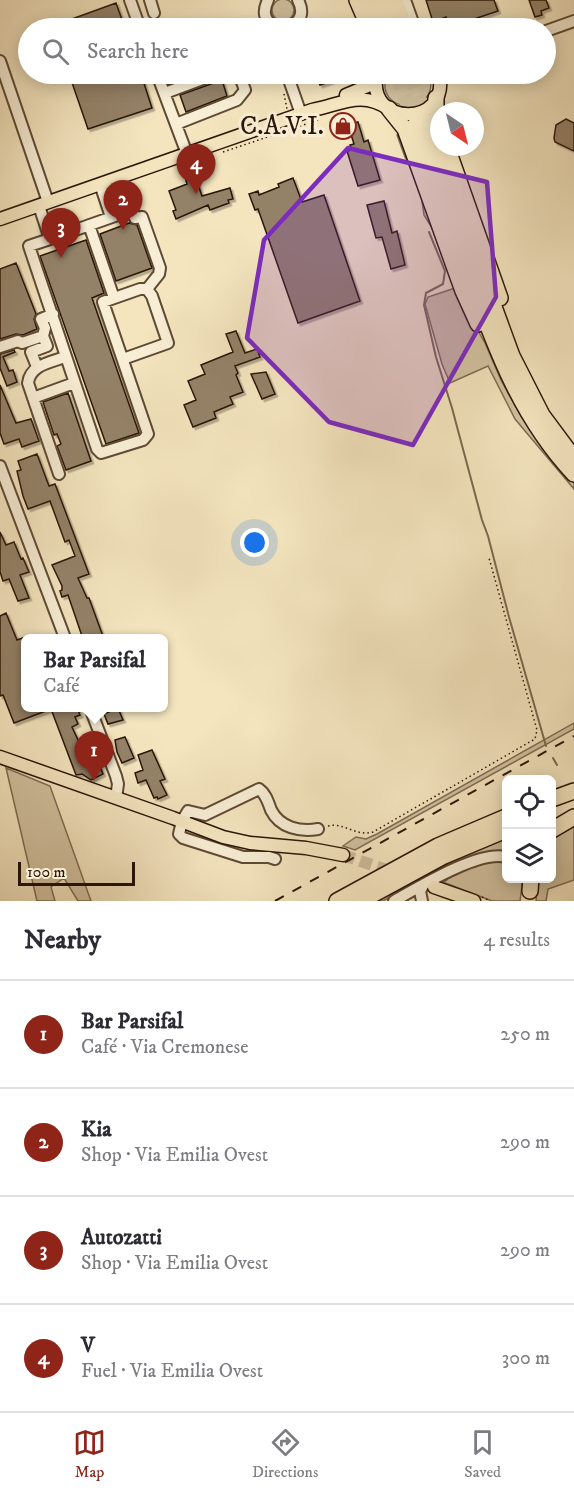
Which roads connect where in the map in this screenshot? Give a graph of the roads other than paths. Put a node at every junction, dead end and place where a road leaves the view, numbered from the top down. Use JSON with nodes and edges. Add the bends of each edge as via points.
{"nodes":[{"id":1,"x":150,"y":0,"type":"edge"},
{"id":2,"x":298,"y":0,"type":"edge"},
{"id":3,"x":357,"y":0,"type":"edge"},
{"id":4,"x":371,"y":0,"type":"edge"},
{"id":5,"x":383,"y":0,"type":"edge"},
{"id":6,"x":395,"y":0,"type":"edge"},
{"id":7,"x":405,"y":0,"type":"edge"},
{"id":8,"x":132,"y":1,"type":"edge"},
{"id":9,"x":154,"y":13,"type":"dead end"},
{"id":10,"x":137,"y":18,"type":"edge"},
{"id":11,"x":298,"y":18,"type":"edge"},
{"id":12,"x":365,"y":18,"type":"edge"},
{"id":13,"x":377,"y":18,"type":"edge"},
{"id":14,"x":389,"y":18,"type":"edge"},
{"id":15,"x":401,"y":18,"type":"edge"},
{"id":16,"x":411,"y":18,"type":"edge"},
{"id":17,"x":574,"y":21,"type":"edge"},
{"id":18,"x":556,"y":27,"type":"edge"},
{"id":19,"x":0,"y":61,"type":"edge"},
{"id":20,"x":161,"y":84,"type":"edge"},
{"id":21,"x":189,"y":84,"type":"edge"},
{"id":22,"x":243,"y":84,"type":"edge"},
{"id":23,"x":291,"y":84,"type":"edge"},
{"id":24,"x":371,"y":84,"type":"edge"},
{"id":25,"x":376,"y":84,"type":"edge"},
{"id":26,"x":438,"y":84,"type":"edge"},
{"id":27,"x":442,"y":84,"type":"edge"},
{"id":28,"x":165,"y":93,"type":"junction"},
{"id":29,"x":438,"y":93,"type":"junction"},
{"id":30,"x":389,"y":109,"type":"junction"},
{"id":31,"x":307,"y":112,"type":"junction"},
{"id":32,"x":427,"y":123,"type":"edge"},
{"id":33,"x":176,"y":124,"type":"junction"},
{"id":34,"x":187,"y":154,"type":"junction"},
{"id":35,"x":450,"y":156,"type":"edge"},
{"id":36,"x":100,"y":184,"type":"junction"},
{"id":37,"x":44,"y":204,"type":"junction"},
{"id":38,"x":111,"y":217,"type":"junction"},
{"id":39,"x":0,"y":219,"type":"edge"},
{"id":40,"x":89,"y":225,"type":"junction"},
{"id":41,"x":50,"y":238,"type":"junction"},
{"id":42,"x":147,"y":289,"type":"junction"},
{"id":43,"x":114,"y":298,"type":"junction"},
{"id":44,"x":53,"y":314,"type":"junction"},
{"id":45,"x":43,"y":336,"type":"junction"},
{"id":46,"x":22,"y":344,"type":"junction"},
{"id":47,"x":0,"y":347,"type":"edge"},
{"id":48,"x":32,"y":352,"type":"junction"},
{"id":49,"x":65,"y":357,"type":"junction"},
{"id":50,"x":123,"y":359,"type":"junction"},
{"id":51,"x":37,"y":367,"type":"junction"},
{"id":52,"x":75,"y":383,"type":"junction"},
{"id":53,"x":33,"y":398,"type":"junction"},
{"id":54,"x":537,"y":427,"type":"junction"},
{"id":55,"x":557,"y":436,"type":"junction"},
{"id":56,"x":574,"y":458,"type":"edge"},
{"id":57,"x":0,"y":466,"type":"edge"},
{"id":58,"x":59,"y":474,"type":"dead end"},
{"id":59,"x":574,"y":474,"type":"edge"},
{"id":60,"x":5,"y":493,"type":"edge"},
{"id":61,"x":62,"y":634,"type":"edge"},
{"id":62,"x":92,"y":712,"type":"edge"},
{"id":63,"x":0,"y":757,"type":"edge"},
{"id":64,"x":574,"y":791,"type":"edge"},
{"id":65,"x":574,"y":797,"type":"edge"},
{"id":66,"x":116,"y":798,"type":"junction"},
{"id":67,"x":556,"y":799,"type":"edge"},
{"id":68,"x":556,"y":800,"type":"edge"},
{"id":69,"x":574,"y":810,"type":"edge"},
{"id":70,"x":556,"y":815,"type":"edge"},
{"id":71,"x":574,"y":817,"type":"edge"},
{"id":72,"x":502,"y":819,"type":"edge"},
{"id":73,"x":182,"y":821,"type":"junction"},
{"id":74,"x":318,"y":829,"type":"road end"},
{"id":75,"x":554,"y":829,"type":"edge"},
{"id":76,"x":502,"y":832,"type":"edge"},
{"id":77,"x":343,"y":855,"type":"tunnel mouth"},
{"id":78,"x":502,"y":856,"type":"edge"},
{"id":79,"x":275,"y":859,"type":"dead end"},
{"id":80,"x":429,"y":886,"type":"junction"},
{"id":81,"x":337,"y":901,"type":"edge"},
{"id":82,"x":361,"y":901,"type":"edge"},
{"id":83,"x":394,"y":901,"type":"edge"},
{"id":84,"x":422,"y":901,"type":"edge"},
{"id":85,"x":474,"y":901,"type":"edge"}],
"edges":[{"from":1,"to":9,"type":"street"},
{"from":2,"to":11,"type":"street"},
{"from":3,"to":12,"type":"highway"},
{"from":4,"to":13,"type":"highway"},
{"from":5,"to":14,"type":"highway"},
{"from":6,"to":15,"type":"highway"},
{"from":7,"to":16,"type":"street"},
{"from":8,"to":10,"type":"street"},
{"from":17,"to":18,"type":"street"},
{"from":19,"to":37,"type":"street"},
{"from":20,"to":28,"type":"street"},
{"from":21,"to":28,"type":"street"},
{"from":22,"to":33,"type":"street","via":[[245,90],[237,100]]},
{"from":23,"to":31,"type":"street"},
{"from":24,"to":31,"type":"main road"},
{"from":25,"to":30,"type":"main road"},
{"from":26,"to":29,"type":"main road"},
{"from":27,"to":29,"type":"street"},
{"from":28,"to":33,"type":"street"},
{"from":29,"to":30,"type":"main road","via":[[427,109],[413,115]]},
{"from":29,"to":32,"type":"highway","via":[[436,109]]},
{"from":30,"to":31,"type":"main road","via":[[362,98]]},
{"from":30,"to":54,"type":"highway","via":[[406,133],[471,310],[514,399]]},
{"from":31,"to":34,"type":"main road"},
{"from":32,"to":54,"type":"highway","via":[[498,353]]},
{"from":32,"to":55,"type":"highway","via":[[512,356]]},
{"from":33,"to":34,"type":"street"},
{"from":34,"to":36,"type":"main road"},
{"from":35,"to":55,"type":"highway","via":[[513,346]]},
{"from":36,"to":37,"type":"main road"},
{"from":36,"to":38,"type":"street"},
{"from":37,"to":39,"type":"main road"},
{"from":37,"to":41,"type":"street"},
{"from":38,"to":40,"type":"street"},
{"from":38,"to":42,"type":"street","via":[[132,210],[135,218],[143,218],[160,268]]},
{"from":40,"to":41,"type":"street"},
{"from":40,"to":43,"type":"street"},
{"from":41,"to":44,"type":"street","via":[[29,246]]},
{"from":42,"to":43,"type":"street"},
{"from":42,"to":50,"type":"street","via":[[168,343]]},
{"from":43,"to":50,"type":"street","via":[[103,302]]},
{"from":44,"to":45,"type":"street","via":[[41,319]]},
{"from":44,"to":49,"type":"street"},
{"from":45,"to":46,"type":"street"},
{"from":45,"to":48,"type":"street","via":[[47,346]]},
{"from":46,"to":47,"type":"street","via":[[18,341]]},
{"from":46,"to":48,"type":"street","via":[[26,354]]},
{"from":48,"to":51,"type":"street"},
{"from":49,"to":51,"type":"street"},
{"from":49,"to":52,"type":"street"},
{"from":50,"to":52,"type":"street","via":[[148,431],[143,440],[99,452]]},
{"from":51,"to":53,"type":"street","via":[[28,383]]},
{"from":52,"to":53,"type":"street"},
{"from":53,"to":58,"type":"street"},
{"from":54,"to":59,"type":"highway"},
{"from":55,"to":56,"type":"highway"},
{"from":57,"to":60,"type":"street"},
{"from":60,"to":61,"type":"street"},
{"from":62,"to":66,"type":"street","via":[[116,776]]},
{"from":63,"to":66,"type":"main road"},
{"from":64,"to":67,"type":"highway"},
{"from":65,"to":68,"type":"highway"},
{"from":66,"to":73,"type":"main road"},
{"from":69,"to":70,"type":"highway"},
{"from":71,"to":75,"type":"highway"},
{"from":72,"to":81,"type":"highway","via":[[438,846]]},
{"from":73,"to":74,"type":"street","via":[[189,811],[206,815],[257,789],[284,825]]},
{"from":73,"to":77,"type":"main road","via":[[235,840]]},
{"from":73,"to":79,"type":"street","via":[[179,832],[183,838],[243,857]]},
{"from":76,"to":82,"type":"highway","via":[[444,856]]},
{"from":78,"to":80,"type":"street","via":[[485,857]]},
{"from":80,"to":83,"type":"street"},
{"from":80,"to":84,"type":"street","via":[[420,891]]},
{"from":80,"to":85,"type":"main road"}]}
